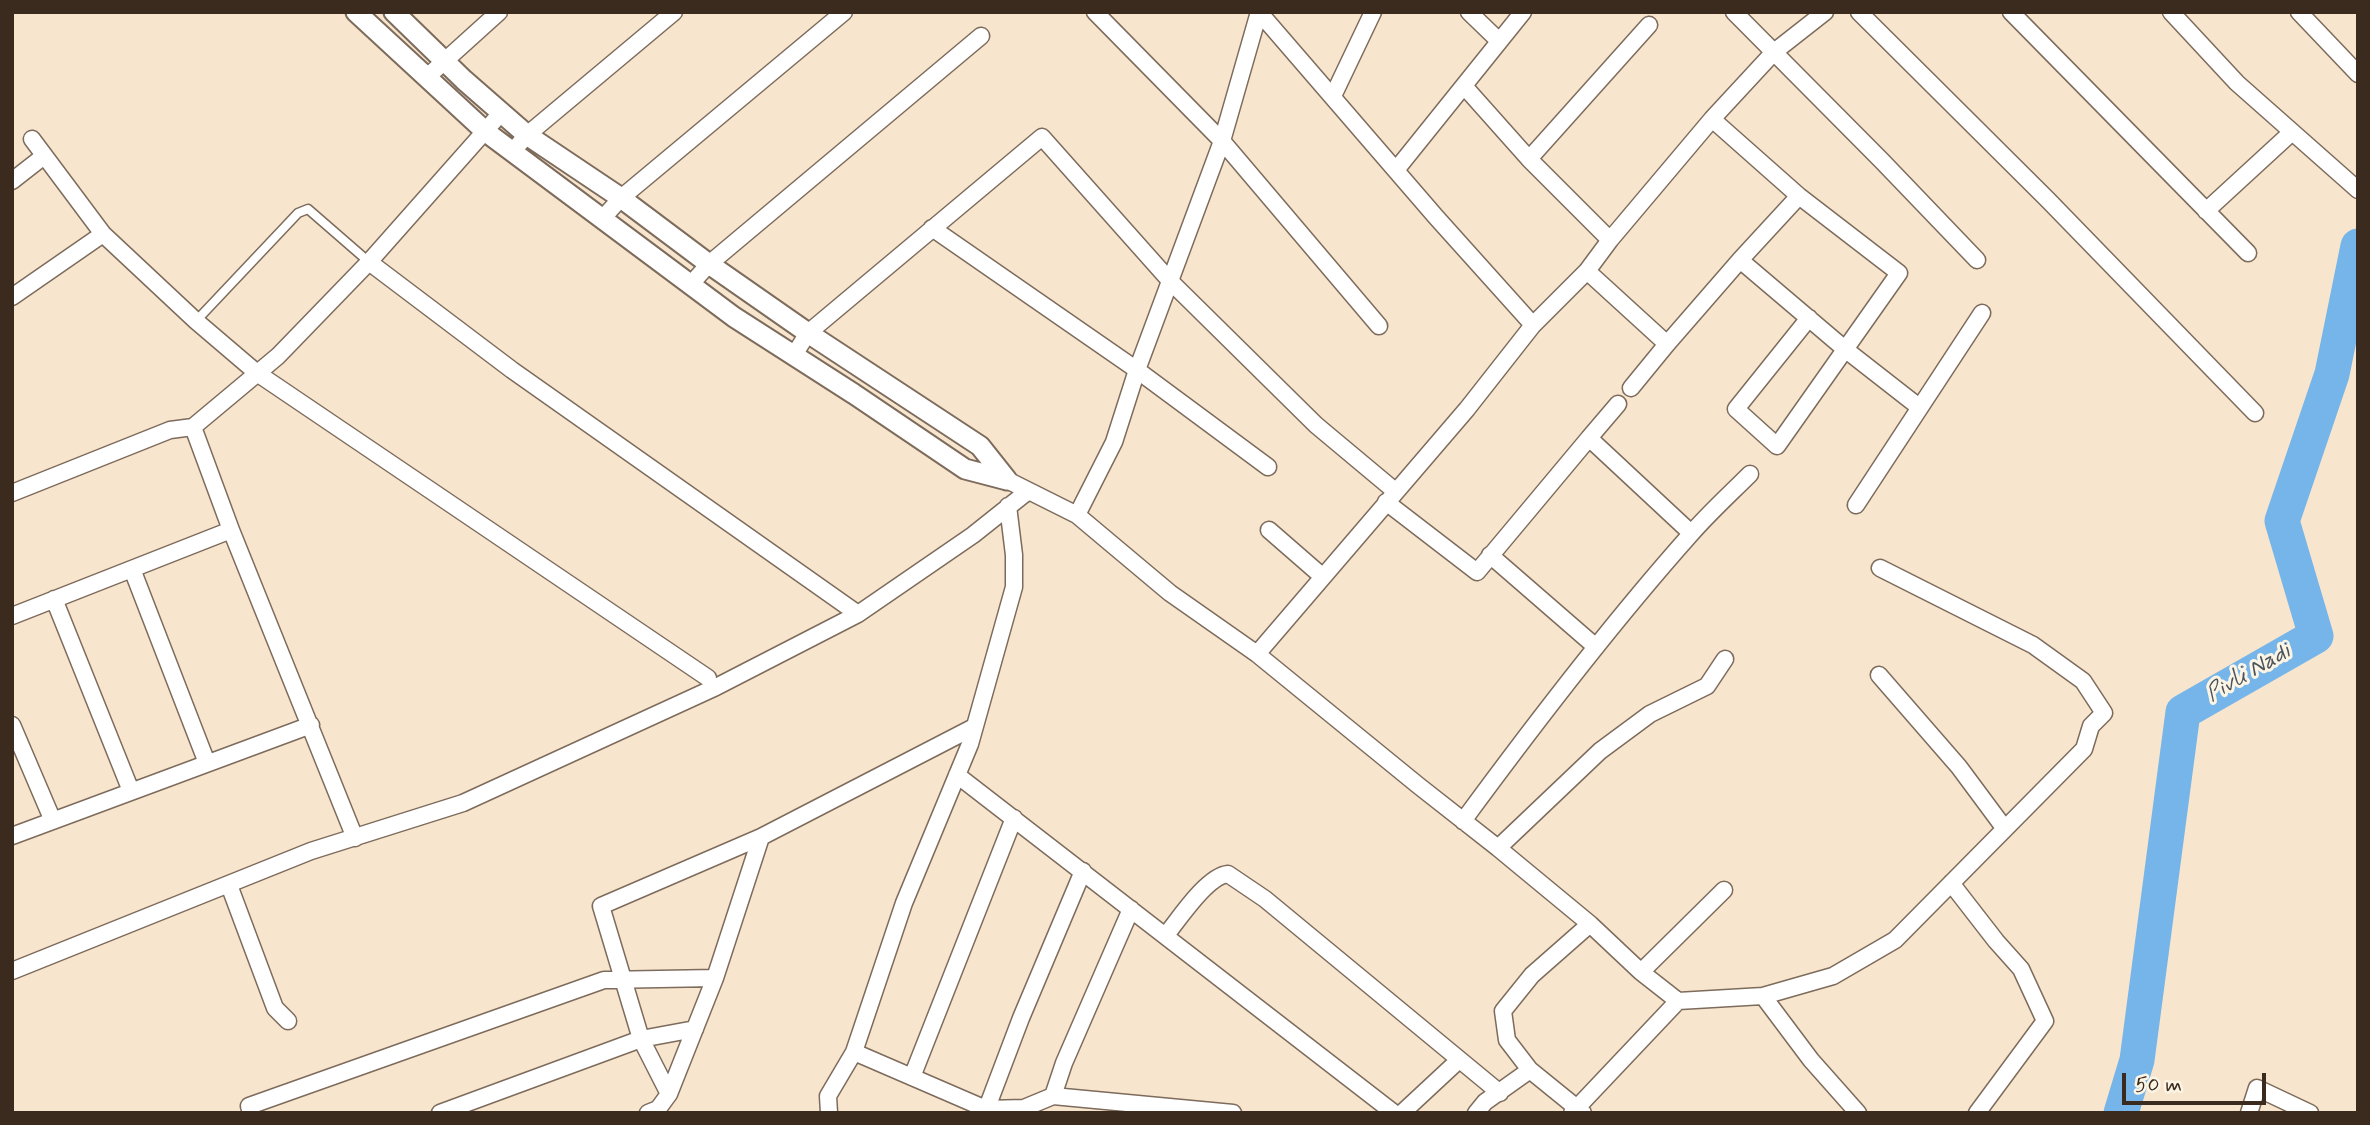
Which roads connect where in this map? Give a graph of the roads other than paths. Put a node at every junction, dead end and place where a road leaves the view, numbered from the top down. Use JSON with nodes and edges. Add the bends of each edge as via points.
{"nodes":[{"id":1,"x":356,"y":12,"type":"edge"},
{"id":2,"x":394,"y":12,"type":"edge"},
{"id":3,"x":499,"y":12,"type":"edge"},
{"id":4,"x":674,"y":12,"type":"edge"},
{"id":5,"x":845,"y":12,"type":"edge"},
{"id":6,"x":1095,"y":12,"type":"edge"},
{"id":7,"x":1259,"y":12,"type":"edge"},
{"id":8,"x":1373,"y":12,"type":"edge"},
{"id":9,"x":1469,"y":12,"type":"edge"},
{"id":10,"x":1523,"y":12,"type":"edge"},
{"id":11,"x":1734,"y":12,"type":"edge"},
{"id":12,"x":1825,"y":12,"type":"edge"},
{"id":13,"x":1859,"y":12,"type":"edge"},
{"id":14,"x":2011,"y":12,"type":"edge"},
{"id":15,"x":2171,"y":12,"type":"edge"},
{"id":16,"x":2299,"y":12,"type":"edge"},
{"id":17,"x":1649,"y":25,"type":"dead end"},
{"id":18,"x":981,"y":36,"type":"dead end"},
{"id":19,"x":1499,"y":41,"type":"junction"},
{"id":20,"x":1774,"y":52,"type":"junction"},
{"id":21,"x":445,"y":62,"type":"junction"},
{"id":22,"x":2358,"y":74,"type":"edge"},
{"id":23,"x":427,"y":77,"type":"junction"},
{"id":24,"x":1464,"y":86,"type":"junction"},
{"id":25,"x":1333,"y":96,"type":"junction"},
{"id":26,"x":501,"y":113,"type":"junction"},
{"id":27,"x":1712,"y":120,"type":"junction"},
{"id":28,"x":486,"y":132,"type":"junction"},
{"id":29,"x":2292,"y":132,"type":"junction"},
{"id":30,"x":527,"y":135,"type":"junction"},
{"id":31,"x":32,"y":139,"type":"dead end"},
{"id":32,"x":1222,"y":141,"type":"junction"},
{"id":33,"x":512,"y":152,"type":"junction"},
{"id":34,"x":44,"y":156,"type":"junction"},
{"id":35,"x":1529,"y":159,"type":"junction"},
{"id":36,"x":1396,"y":170,"type":"junction"},
{"id":37,"x":12,"y":181,"type":"edge"},
{"id":38,"x":2354,"y":187,"type":"edge"},
{"id":39,"x":1799,"y":196,"type":"junction"},
{"id":40,"x":621,"y":198,"type":"junction"},
{"id":41,"x":2206,"y":211,"type":"junction"},
{"id":42,"x":603,"y":218,"type":"junction"},
{"id":43,"x":932,"y":228,"type":"junction"},
{"id":44,"x":103,"y":234,"type":"junction"},
{"id":45,"x":1610,"y":240,"type":"junction"},
{"id":46,"x":2248,"y":253,"type":"dead end"},
{"id":47,"x":1740,"y":260,"type":"junction"},
{"id":48,"x":1977,"y":260,"type":"dead end"},
{"id":49,"x":369,"y":262,"type":"junction"},
{"id":50,"x":709,"y":264,"type":"junction"},
{"id":51,"x":1587,"y":271,"type":"junction"},
{"id":52,"x":1171,"y":282,"type":"junction"},
{"id":53,"x":691,"y":284,"type":"junction"},
{"id":54,"x":12,"y":296,"type":"edge"},
{"id":55,"x":1982,"y":313,"type":"dead end"},
{"id":56,"x":1808,"y":318,"type":"junction"},
{"id":57,"x":196,"y":321,"type":"junction"},
{"id":58,"x":1533,"y":325,"type":"junction"},
{"id":59,"x":1379,"y":326,"type":"dead end"},
{"id":60,"x":808,"y":333,"type":"junction"},
{"id":61,"x":1667,"y":344,"type":"junction"},
{"id":62,"x":1846,"y":350,"type":"junction"},
{"id":63,"x":794,"y":355,"type":"junction"},
{"id":64,"x":1137,"y":370,"type":"junction"},
{"id":65,"x":257,"y":373,"type":"junction"},
{"id":66,"x":1631,"y":388,"type":"dead end"},
{"id":67,"x":1618,"y":404,"type":"dead end"},
{"id":68,"x":1919,"y":407,"type":"junction"},
{"id":69,"x":2255,"y":413,"type":"dead end"},
{"id":70,"x":193,"y":426,"type":"junction"},
{"id":71,"x":1589,"y":438,"type":"junction"},
{"id":72,"x":1268,"y":467,"type":"dead end"},
{"id":73,"x":1750,"y":474,"type":"dead end"},
{"id":74,"x":1007,"y":480,"type":"junction"},
{"id":75,"x":1027,"y":492,"type":"junction"},
{"id":76,"x":12,"y":493,"type":"edge"},
{"id":77,"x":1390,"y":496,"type":"junction"},
{"id":78,"x":1856,"y":505,"type":"dead end"},
{"id":79,"x":1008,"y":506,"type":"junction"},
{"id":80,"x":1077,"y":515,"type":"junction"},
{"id":81,"x":231,"y":530,"type":"junction"},
{"id":82,"x":1269,"y":530,"type":"dead end"},
{"id":83,"x":1691,"y":533,"type":"junction"},
{"id":84,"x":1490,"y":555,"type":"junction"},
{"id":85,"x":1880,"y":568,"type":"dead end"},
{"id":86,"x":132,"y":569,"type":"junction"},
{"id":87,"x":1323,"y":577,"type":"junction"},
{"id":88,"x":54,"y":599,"type":"junction"},
{"id":89,"x":858,"y":614,"type":"junction"},
{"id":90,"x":12,"y":616,"type":"edge"},
{"id":91,"x":1596,"y":647,"type":"junction"},
{"id":92,"x":1257,"y":654,"type":"junction"},
{"id":93,"x":1725,"y":659,"type":"dead end"},
{"id":94,"x":1879,"y":675,"type":"dead end"},
{"id":95,"x":708,"y":678,"type":"dead end"},
{"id":96,"x":12,"y":725,"type":"edge"},
{"id":97,"x":311,"y":725,"type":"junction"},
{"id":98,"x":974,"y":727,"type":"junction"},
{"id":99,"x":207,"y":763,"type":"junction"},
{"id":100,"x":957,"y":775,"type":"junction"},
{"id":101,"x":131,"y":791,"type":"junction"},
{"id":102,"x":1014,"y":818,"type":"junction"},
{"id":103,"x":53,"y":821,"type":"junction"},
{"id":104,"x":1463,"y":821,"type":"junction"},
{"id":105,"x":2005,"y":830,"type":"junction"},
{"id":106,"x":12,"y":836,"type":"edge"},
{"id":107,"x":761,"y":837,"type":"junction"},
{"id":108,"x":355,"y":838,"type":"junction"},
{"id":109,"x":1498,"y":848,"type":"junction"},
{"id":110,"x":1083,"y":872,"type":"junction"},
{"id":111,"x":1951,"y":883,"type":"junction"},
{"id":112,"x":229,"y":885,"type":"junction"},
{"id":113,"x":1724,"y":890,"type":"dead end"},
{"id":114,"x":1131,"y":909,"type":"junction"},
{"id":115,"x":1590,"y":924,"type":"junction"},
{"id":116,"x":1166,"y":935,"type":"junction"},
{"id":117,"x":12,"y":971,"type":"edge"},
{"id":118,"x":1641,"y":972,"type":"junction"},
{"id":119,"x":715,"y":978,"type":"junction"},
{"id":120,"x":624,"y":980,"type":"junction"},
{"id":121,"x":1763,"y":996,"type":"junction"},
{"id":122,"x":1678,"y":1001,"type":"junction"},
{"id":123,"x":288,"y":1021,"type":"dead end"},
{"id":124,"x":695,"y":1029,"type":"junction"},
{"id":125,"x":641,"y":1039,"type":"junction"},
{"id":126,"x":854,"y":1052,"type":"junction"},
{"id":127,"x":1459,"y":1060,"type":"junction"},
{"id":128,"x":1530,"y":1070,"type":"junction"},
{"id":129,"x":912,"y":1077,"type":"junction"},
{"id":130,"x":1500,"y":1093,"type":"junction"},
{"id":131,"x":669,"y":1094,"type":"junction"},
{"id":132,"x":1053,"y":1096,"type":"junction"},
{"id":133,"x":2252,"y":1106,"type":"edge"},
{"id":134,"x":985,"y":1111,"type":"edge"},
{"id":135,"x":1026,"y":1111,"type":"edge"},
{"id":136,"x":1577,"y":1111,"type":"edge"},
{"id":137,"x":251,"y":1113,"type":"edge"},
{"id":138,"x":440,"y":1113,"type":"edge"},
{"id":139,"x":648,"y":1113,"type":"edge"},
{"id":140,"x":829,"y":1113,"type":"edge"},
{"id":141,"x":1233,"y":1113,"type":"edge"},
{"id":142,"x":1394,"y":1113,"type":"edge"},
{"id":143,"x":1402,"y":1113,"type":"edge"},
{"id":144,"x":1476,"y":1113,"type":"edge"},
{"id":145,"x":1858,"y":1113,"type":"edge"},
{"id":146,"x":1977,"y":1113,"type":"edge"},
{"id":147,"x":2310,"y":1113,"type":"edge"}],
"edges":[{"from":1,"to":23,"type":"street"},
{"from":2,"to":21,"type":"street"},
{"from":3,"to":21,"type":"street"},
{"from":4,"to":30,"type":"street"},
{"from":5,"to":40,"type":"street"},
{"from":6,"to":32,"type":"street"},
{"from":7,"to":25,"type":"street"},
{"from":7,"to":32,"type":"street"},
{"from":8,"to":25,"type":"street"},
{"from":9,"to":19,"type":"street"},
{"from":10,"to":19,"type":"street"},
{"from":11,"to":20,"type":"street"},
{"from":12,"to":20,"type":"street"},
{"from":13,"to":69,"type":"street"},
{"from":14,"to":41,"type":"street"},
{"from":15,"to":29,"type":"street","via":[[2237,83]]},
{"from":16,"to":22,"type":"street"},
{"from":17,"to":35,"type":"street"},
{"from":18,"to":50,"type":"street"},
{"from":19,"to":24,"type":"street"},
{"from":20,"to":27,"type":"street"},
{"from":20,"to":48,"type":"street"},
{"from":21,"to":23,"type":"street"},
{"from":21,"to":26,"type":"street"},
{"from":23,"to":28,"type":"street"},
{"from":24,"to":35,"type":"street"},
{"from":24,"to":36,"type":"street"},
{"from":25,"to":36,"type":"street"},
{"from":26,"to":28,"type":"street"},
{"from":26,"to":30,"type":"street"},
{"from":27,"to":39,"type":"street"},
{"from":27,"to":45,"type":"street"},
{"from":28,"to":33,"type":"street"},
{"from":28,"to":49,"type":"street"},
{"from":29,"to":38,"type":"street"},
{"from":29,"to":41,"type":"street"},
{"from":30,"to":33,"type":"street"},
{"from":30,"to":40,"type":"street"},
{"from":31,"to":34,"type":"street"},
{"from":32,"to":52,"type":"street"},
{"from":32,"to":59,"type":"street"},
{"from":33,"to":42,"type":"street"},
{"from":34,"to":37,"type":"street"},
{"from":34,"to":44,"type":"street"},
{"from":35,"to":45,"type":"street"},
{"from":36,"to":58,"type":"street"},
{"from":39,"to":47,"type":"street"},
{"from":39,"to":62,"type":"street","via":[[1899,273]]},
{"from":40,"to":42,"type":"street"},
{"from":40,"to":50,"type":"street"},
{"from":41,"to":46,"type":"street"},
{"from":42,"to":53,"type":"street"},
{"from":43,"to":52,"type":"street","via":[[1042,137]]},
{"from":43,"to":60,"type":"street"},
{"from":43,"to":64,"type":"street"},
{"from":44,"to":54,"type":"street"},
{"from":44,"to":57,"type":"street"},
{"from":45,"to":51,"type":"street"},
{"from":47,"to":56,"type":"street"},
{"from":47,"to":61,"type":"street"},
{"from":49,"to":57,"type":"lane","via":[[308,209],[298,213]]},
{"from":49,"to":65,"type":"street"},
{"from":49,"to":89,"type":"street","via":[[512,370]]},
{"from":50,"to":53,"type":"street"},
{"from":50,"to":60,"type":"street"},
{"from":51,"to":58,"type":"street"},
{"from":51,"to":61,"type":"street"},
{"from":52,"to":64,"type":"street"},
{"from":52,"to":77,"type":"street"},
{"from":53,"to":63,"type":"street"},
{"from":55,"to":68,"type":"street"},
{"from":56,"to":62,"type":"street"},
{"from":56,"to":62,"type":"street","via":[[1736,409],[1777,446]]},
{"from":57,"to":65,"type":"street"},
{"from":58,"to":77,"type":"street"},
{"from":60,"to":63,"type":"street"},
{"from":60,"to":74,"type":"street","via":[[980,446]]},
{"from":61,"to":66,"type":"street"},
{"from":62,"to":68,"type":"street"},
{"from":63,"to":74,"type":"street","via":[[965,469]]},
{"from":64,"to":72,"type":"street"},
{"from":64,"to":80,"type":"street","via":[[1114,442]]},
{"from":65,"to":70,"type":"street"},
{"from":65,"to":95,"type":"street"},
{"from":67,"to":71,"type":"street"},
{"from":68,"to":78,"type":"street"},
{"from":70,"to":76,"type":"street","via":[[170,430]]},
{"from":70,"to":81,"type":"street"},
{"from":71,"to":83,"type":"street"},
{"from":71,"to":84,"type":"street"},
{"from":73,"to":83,"type":"street"},
{"from":74,"to":75,"type":"street"},
{"from":75,"to":79,"type":"street"},
{"from":75,"to":80,"type":"street"},
{"from":77,"to":84,"type":"street","via":[[1477,572]]},
{"from":77,"to":87,"type":"street"},
{"from":79,"to":89,"type":"street"},
{"from":79,"to":98,"type":"street","via":[[1014,587]]},
{"from":80,"to":92,"type":"street","via":[[1170,593]]},
{"from":81,"to":86,"type":"street"},
{"from":81,"to":97,"type":"street"},
{"from":82,"to":87,"type":"street"},
{"from":83,"to":91,"type":"street"},
{"from":84,"to":91,"type":"street"},
{"from":85,"to":105,"type":"street","via":[[2033,645],[2083,681],[2104,713],[2091,726],[2084,749]]},
{"from":86,"to":88,"type":"street"},
{"from":86,"to":99,"type":"street"},
{"from":87,"to":92,"type":"street"},
{"from":88,"to":90,"type":"street"},
{"from":88,"to":101,"type":"street"},
{"from":89,"to":108,"type":"street","via":[[716,687],[463,803]]},
{"from":91,"to":104,"type":"street"},
{"from":92,"to":104,"type":"street"},
{"from":93,"to":109,"type":"street","via":[[1707,686],[1650,714],[1600,751]]},
{"from":94,"to":105,"type":"street","via":[[1959,767]]},
{"from":96,"to":103,"type":"street"},
{"from":97,"to":99,"type":"street"},
{"from":97,"to":108,"type":"street"},
{"from":98,"to":100,"type":"street"},
{"from":98,"to":107,"type":"street"},
{"from":99,"to":101,"type":"street"},
{"from":100,"to":102,"type":"street"},
{"from":100,"to":126,"type":"street","via":[[904,903]]},
{"from":101,"to":103,"type":"street"},
{"from":102,"to":110,"type":"street"},
{"from":102,"to":129,"type":"street"},
{"from":103,"to":106,"type":"street"},
{"from":104,"to":109,"type":"street"},
{"from":105,"to":111,"type":"street"},
{"from":107,"to":119,"type":"street"},
{"from":107,"to":120,"type":"street","via":[[601,906]]},
{"from":108,"to":112,"type":"street"},
{"from":109,"to":115,"type":"street"},
{"from":110,"to":114,"type":"street"},
{"from":110,"to":134,"type":"street"},
{"from":111,"to":121,"type":"street","via":[[1895,940],[1833,976]]},
{"from":111,"to":146,"type":"street","via":[[2021,970],[2045,1021]]},
{"from":112,"to":117,"type":"street"},
{"from":112,"to":123,"type":"street","via":[[275,1008]]},
{"from":113,"to":118,"type":"street"},
{"from":114,"to":116,"type":"street"},
{"from":114,"to":132,"type":"street"},
{"from":115,"to":118,"type":"street"},
{"from":115,"to":128,"type":"street","via":[[1532,975],[1503,1012],[1507,1040]]},
{"from":116,"to":127,"type":"street","via":[[1211,882],[1228,873]]},
{"from":116,"to":142,"type":"street"},
{"from":118,"to":122,"type":"street"},
{"from":119,"to":120,"type":"street"},
{"from":119,"to":124,"type":"street"},
{"from":120,"to":125,"type":"street"},
{"from":120,"to":137,"type":"street","via":[[604,980],[262,1101],[249,1106]]},
{"from":121,"to":122,"type":"street"},
{"from":121,"to":145,"type":"street"},
{"from":122,"to":136,"type":"street"},
{"from":124,"to":125,"type":"street"},
{"from":124,"to":131,"type":"street"},
{"from":125,"to":131,"type":"street"},
{"from":125,"to":138,"type":"street"},
{"from":126,"to":129,"type":"street"},
{"from":126,"to":140,"type":"street","via":[[828,1096]]},
{"from":127,"to":130,"type":"street"},
{"from":127,"to":143,"type":"street"},
{"from":128,"to":130,"type":"street"},
{"from":128,"to":136,"type":"street"},
{"from":129,"to":134,"type":"street"},
{"from":130,"to":144,"type":"street"},
{"from":131,"to":139,"type":"street","via":[[658,1109]]},
{"from":132,"to":135,"type":"street"},
{"from":132,"to":141,"type":"street"},
{"from":133,"to":147,"type":"street","via":[[2257,1088]]},
{"from":134,"to":135,"type":"street"}]}
